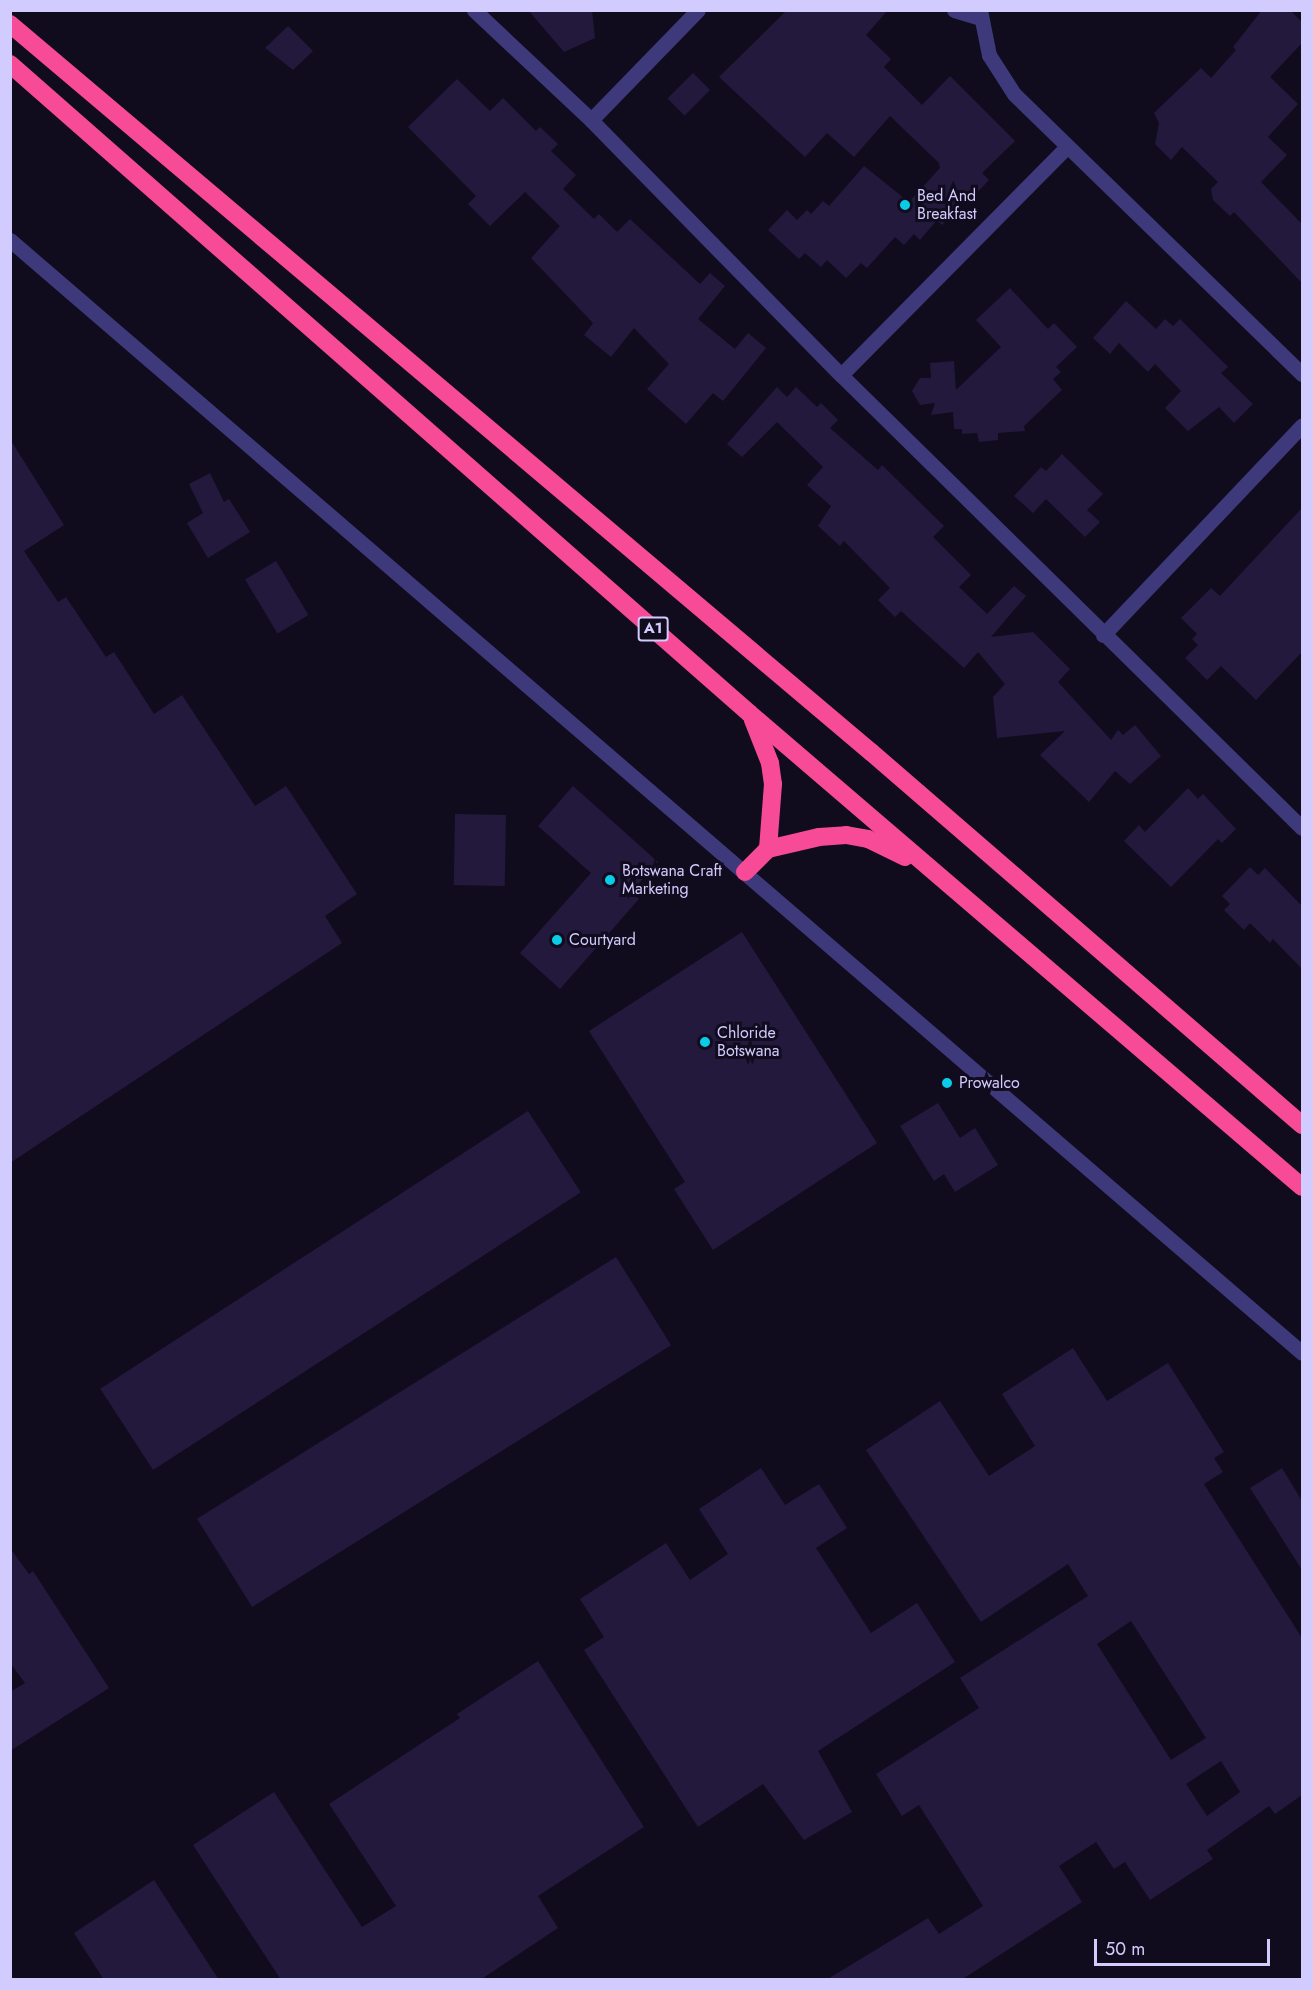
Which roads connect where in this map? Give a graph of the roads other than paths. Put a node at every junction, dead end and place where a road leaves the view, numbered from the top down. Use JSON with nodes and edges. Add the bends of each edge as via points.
{"nodes":[{"id":1,"x":474,"y":10,"type":"edge"},
{"id":2,"x":698,"y":10,"type":"edge"},
{"id":3,"x":954,"y":10,"type":"edge"},
{"id":4,"x":980,"y":14,"type":"edge"},
{"id":5,"x":10,"y":24,"type":"edge"},
{"id":6,"x":10,"y":64,"type":"edge"},
{"id":7,"x":591,"y":120,"type":"junction"},
{"id":8,"x":1066,"y":148,"type":"junction"},
{"id":9,"x":10,"y":240,"type":"edge"},
{"id":10,"x":1302,"y":374,"type":"edge"},
{"id":11,"x":841,"y":375,"type":"junction"},
{"id":12,"x":1302,"y":425,"type":"edge"},
{"id":13,"x":1103,"y":635,"type":"junction"},
{"id":14,"x":749,"y":713,"type":"junction"},
{"id":15,"x":1302,"y":828,"type":"edge"},
{"id":16,"x":768,"y":849,"type":"junction"},
{"id":17,"x":745,"y":872,"type":"junction"},
{"id":18,"x":951,"y":888,"type":"junction"},
{"id":19,"x":1302,"y":1125,"type":"edge"},
{"id":20,"x":1302,"y":1187,"type":"edge"},
{"id":21,"x":1302,"y":1353,"type":"edge"}],
"edges":[{"from":1,"to":7,"type":"street"},
{"from":2,"to":7,"type":"street"},
{"from":3,"to":4,"type":"street"},
{"from":4,"to":8,"type":"street","via":[[989,55],[1014,94]]},
{"from":5,"to":19,"type":"highway","via":[[880,760]]},
{"from":6,"to":14,"type":"highway","number":"A1"},
{"from":7,"to":11,"type":"street"},
{"from":8,"to":10,"type":"street"},
{"from":8,"to":11,"type":"street"},
{"from":9,"to":17,"type":"street"},
{"from":11,"to":13,"type":"street"},
{"from":12,"to":13,"type":"street"},
{"from":13,"to":15,"type":"street"},
{"from":14,"to":16,"type":"highway","via":[[770,763],[773,813]]},
{"from":14,"to":18,"type":"highway","number":"A1"},
{"from":16,"to":17,"type":"highway"},
{"from":16,"to":18,"type":"highway","via":[[819,837],[868,839],[897,852]]},
{"from":17,"to":21,"type":"street"},
{"from":18,"to":20,"type":"highway","number":"A1"}]}
